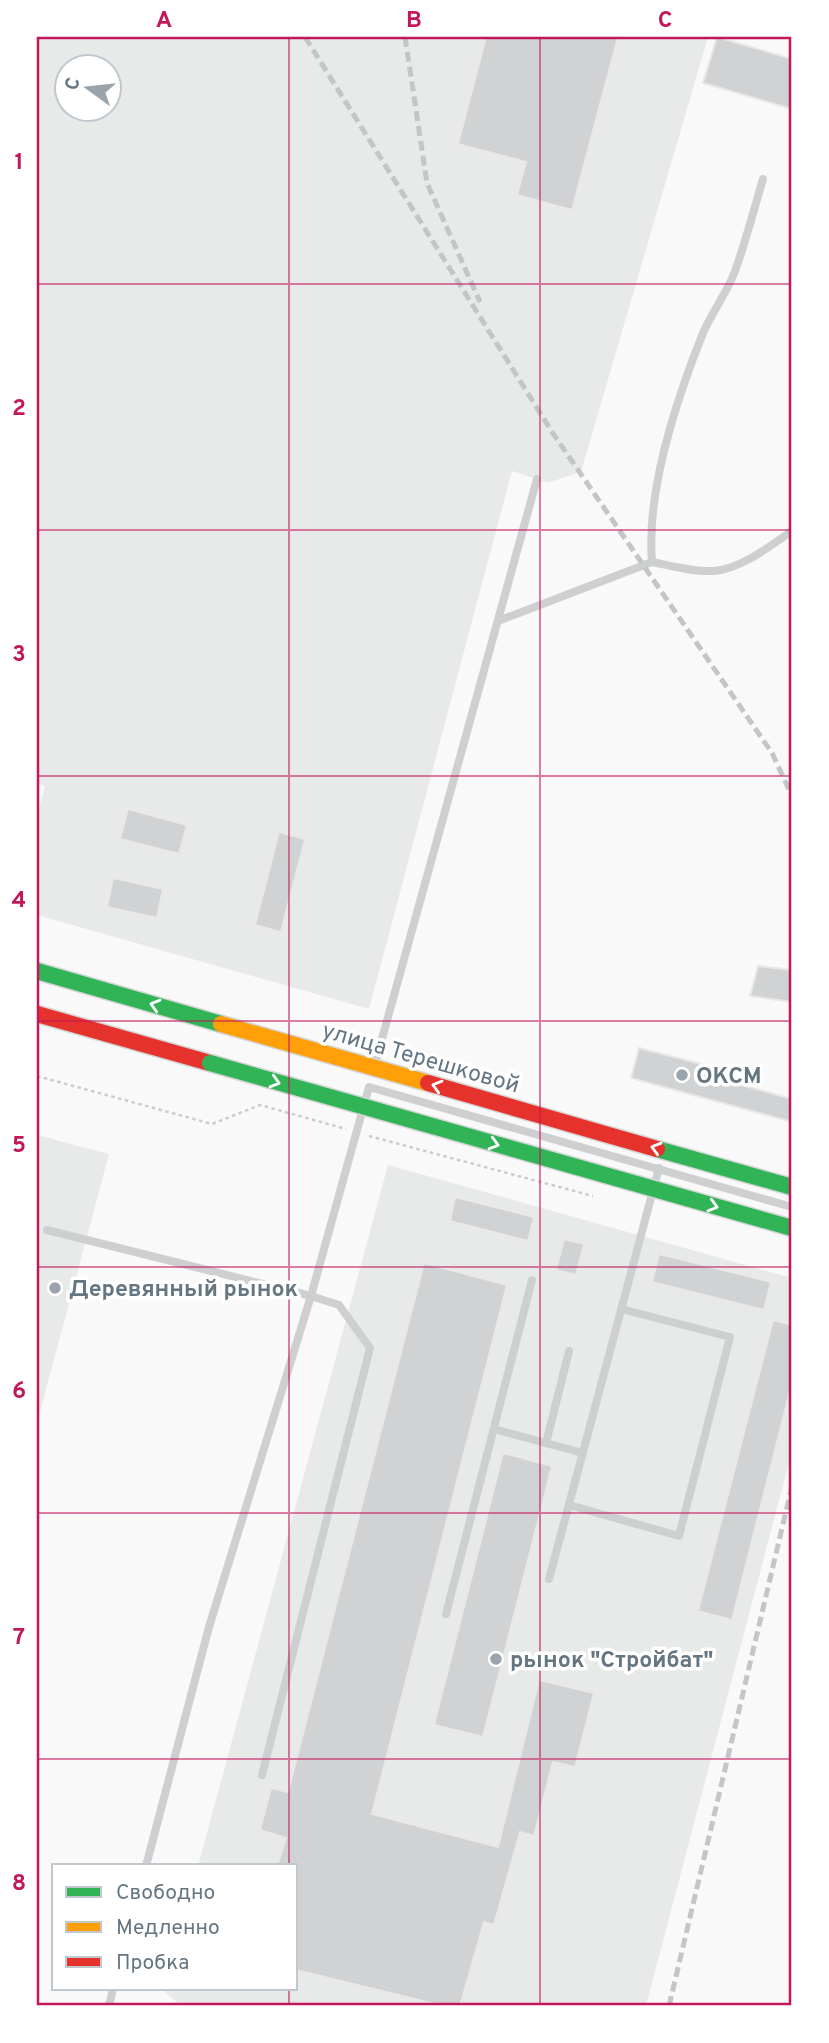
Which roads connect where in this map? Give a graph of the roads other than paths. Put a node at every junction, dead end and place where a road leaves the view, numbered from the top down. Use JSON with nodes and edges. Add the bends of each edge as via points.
{"nodes":[{"id":1,"x":763,"y":179,"type":"dead end"},
{"id":2,"x":537,"y":479,"type":"dead end"},
{"id":3,"x":792,"y":531,"type":"edge"},
{"id":4,"x":652,"y":562,"type":"junction"},
{"id":5,"x":498,"y":621,"type":"junction"},
{"id":6,"x":37,"y":971,"type":"edge"},
{"id":7,"x":37,"y":1014,"type":"edge"},
{"id":8,"x":369,"y":1087,"type":"junction"},
{"id":9,"x":659,"y":1168,"type":"junction"},
{"id":10,"x":792,"y":1187,"type":"edge"},
{"id":11,"x":792,"y":1207,"type":"edge"},
{"id":12,"x":792,"y":1228,"type":"edge"},
{"id":13,"x":47,"y":1230,"type":"dead end"},
{"id":14,"x":532,"y":1280,"type":"dead end"},
{"id":15,"x":311,"y":1296,"type":"junction"},
{"id":16,"x":621,"y":1309,"type":"junction"},
{"id":17,"x":569,"y":1351,"type":"dead end"},
{"id":18,"x":494,"y":1429,"type":"junction"},
{"id":19,"x":546,"y":1443,"type":"junction"},
{"id":20,"x":583,"y":1453,"type":"junction"},
{"id":21,"x":569,"y":1505,"type":"junction"},
{"id":22,"x":549,"y":1579,"type":"dead end"},
{"id":23,"x":446,"y":1614,"type":"dead end"},
{"id":24,"x":262,"y":1775,"type":"dead end"},
{"id":25,"x":147,"y":1864,"type":"edge"}],
"edges":[{"from":1,"to":4,"type":"lane","via":[[734,273],[704,331],[679,397],[659,475],[650,542]]},
{"from":2,"to":5,"type":"lane"},
{"from":3,"to":4,"type":"lane","via":[[755,557],[715,572]]},
{"from":4,"to":5,"type":"lane"},
{"from":5,"to":8,"type":"lane"},
{"from":10,"to":6,"type":"main road","name":"улица Терешковой","one_way":true,"bridge":true},
{"from":7,"to":12,"type":"main road","one_way":true,"bridge":true},
{"from":8,"to":9,"type":"lane"},
{"from":8,"to":15,"type":"lane"},
{"from":9,"to":11,"type":"lane"},
{"from":9,"to":16,"type":"lane"},
{"from":13,"to":15,"type":"lane"},
{"from":14,"to":18,"type":"lane"},
{"from":15,"to":24,"type":"lane","via":[[340,1305],[370,1348]]},
{"from":15,"to":25,"type":"lane","via":[[209,1627]]},
{"from":16,"to":20,"type":"lane"},
{"from":16,"to":21,"type":"lane","via":[[730,1337],[679,1536]]},
{"from":17,"to":19,"type":"lane"},
{"from":18,"to":19,"type":"lane"},
{"from":18,"to":23,"type":"lane"},
{"from":19,"to":20,"type":"lane"},
{"from":20,"to":21,"type":"lane"},
{"from":21,"to":22,"type":"lane"}]}
